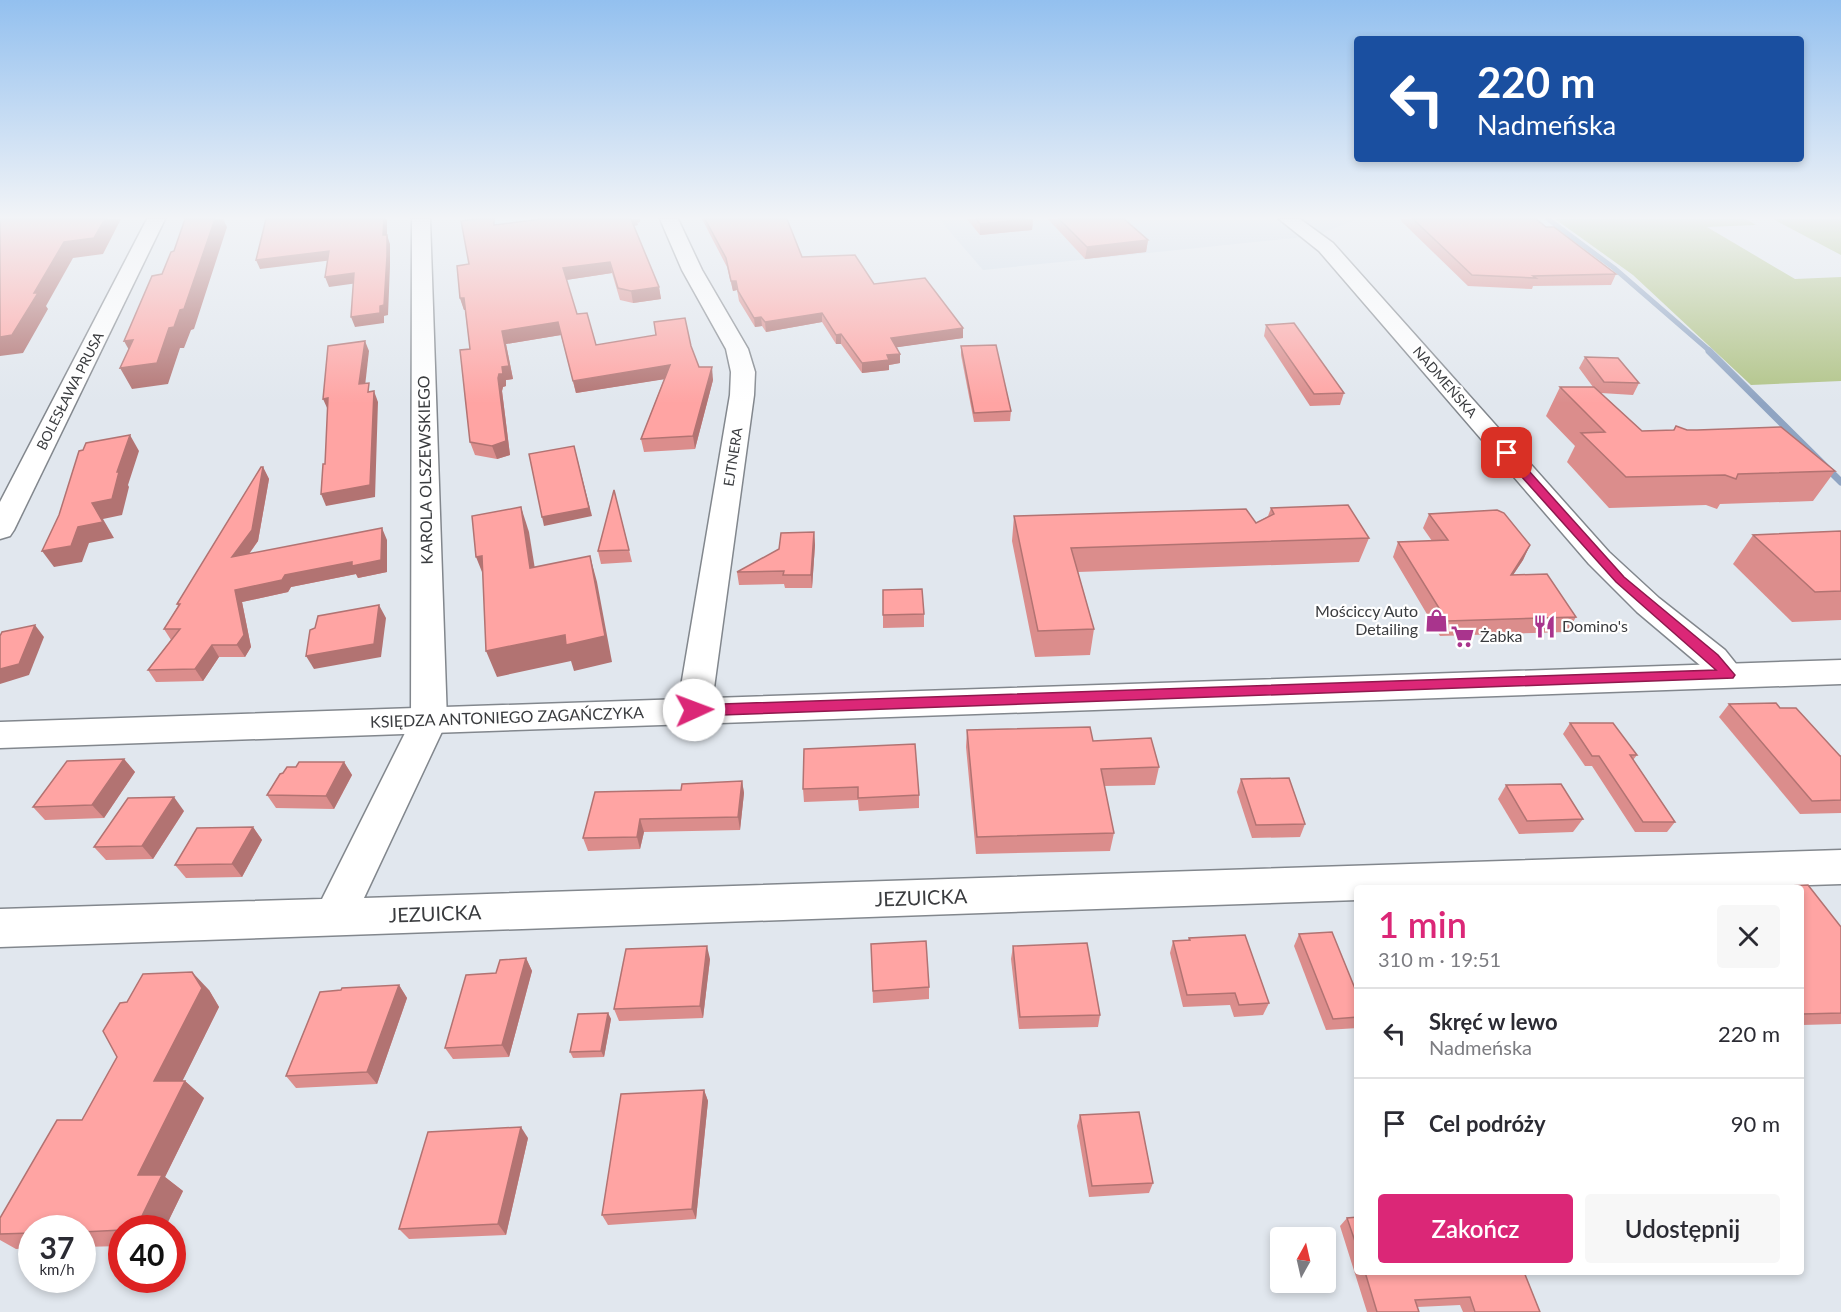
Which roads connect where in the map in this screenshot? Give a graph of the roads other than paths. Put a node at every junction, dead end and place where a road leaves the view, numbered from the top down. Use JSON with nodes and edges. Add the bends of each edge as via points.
{"nodes":[{"id":1,"x":125,"y":280,"type":"edge"},
{"id":2,"x":422,"y":280,"type":"edge"},
{"id":3,"x":698,"y":280,"type":"edge"},
{"id":4,"x":1355,"y":280,"type":"edge"},
{"id":5,"x":0,"y":530,"type":"edge"},
{"id":6,"x":1841,"y":672,"type":"edge"},
{"id":7,"x":1728,"y":675,"type":"junction"},
{"id":8,"x":694,"y":710,"type":"junction"},
{"id":9,"x":429,"y":721,"type":"junction"},
{"id":10,"x":0,"y":735,"type":"edge"},
{"id":11,"x":1841,"y":867,"type":"edge"},
{"id":12,"x":334,"y":917,"type":"junction"},
{"id":13,"x":0,"y":928,"type":"edge"}],
"edges":[{"from":1,"to":5,"type":"street","name":"BOLESŁAWA PRUSA"},
{"from":2,"to":9,"type":"street","name":"KAROLA OLSZEWSKIEGO"},
{"from":3,"to":8,"type":"street","name":"EJTNERA","via":[[737,349],[742,395]]},
{"from":4,"to":7,"type":"street","name":"NADMEŃSKA","via":[[1620,580]]},
{"from":6,"to":7,"type":"street","name":"KSIĘDZA ANTONIEGO ZAGAŃCZYKA"},
{"from":7,"to":8,"type":"street","name":"KSIĘDZA ANTONIEGO ZAGAŃCZYKA"},
{"from":8,"to":9,"type":"street","name":"KSIĘDZA ANTONIEGO ZAGAŃCZYKA"},
{"from":9,"to":10,"type":"street","name":"KSIĘDZA ANTONIEGO ZAGAŃCZYKA"},
{"from":9,"to":12,"type":"street"},
{"from":11,"to":12,"type":"street","name":"JEZUICKA"},
{"from":12,"to":13,"type":"street","name":"JEZUICKA"}]}
